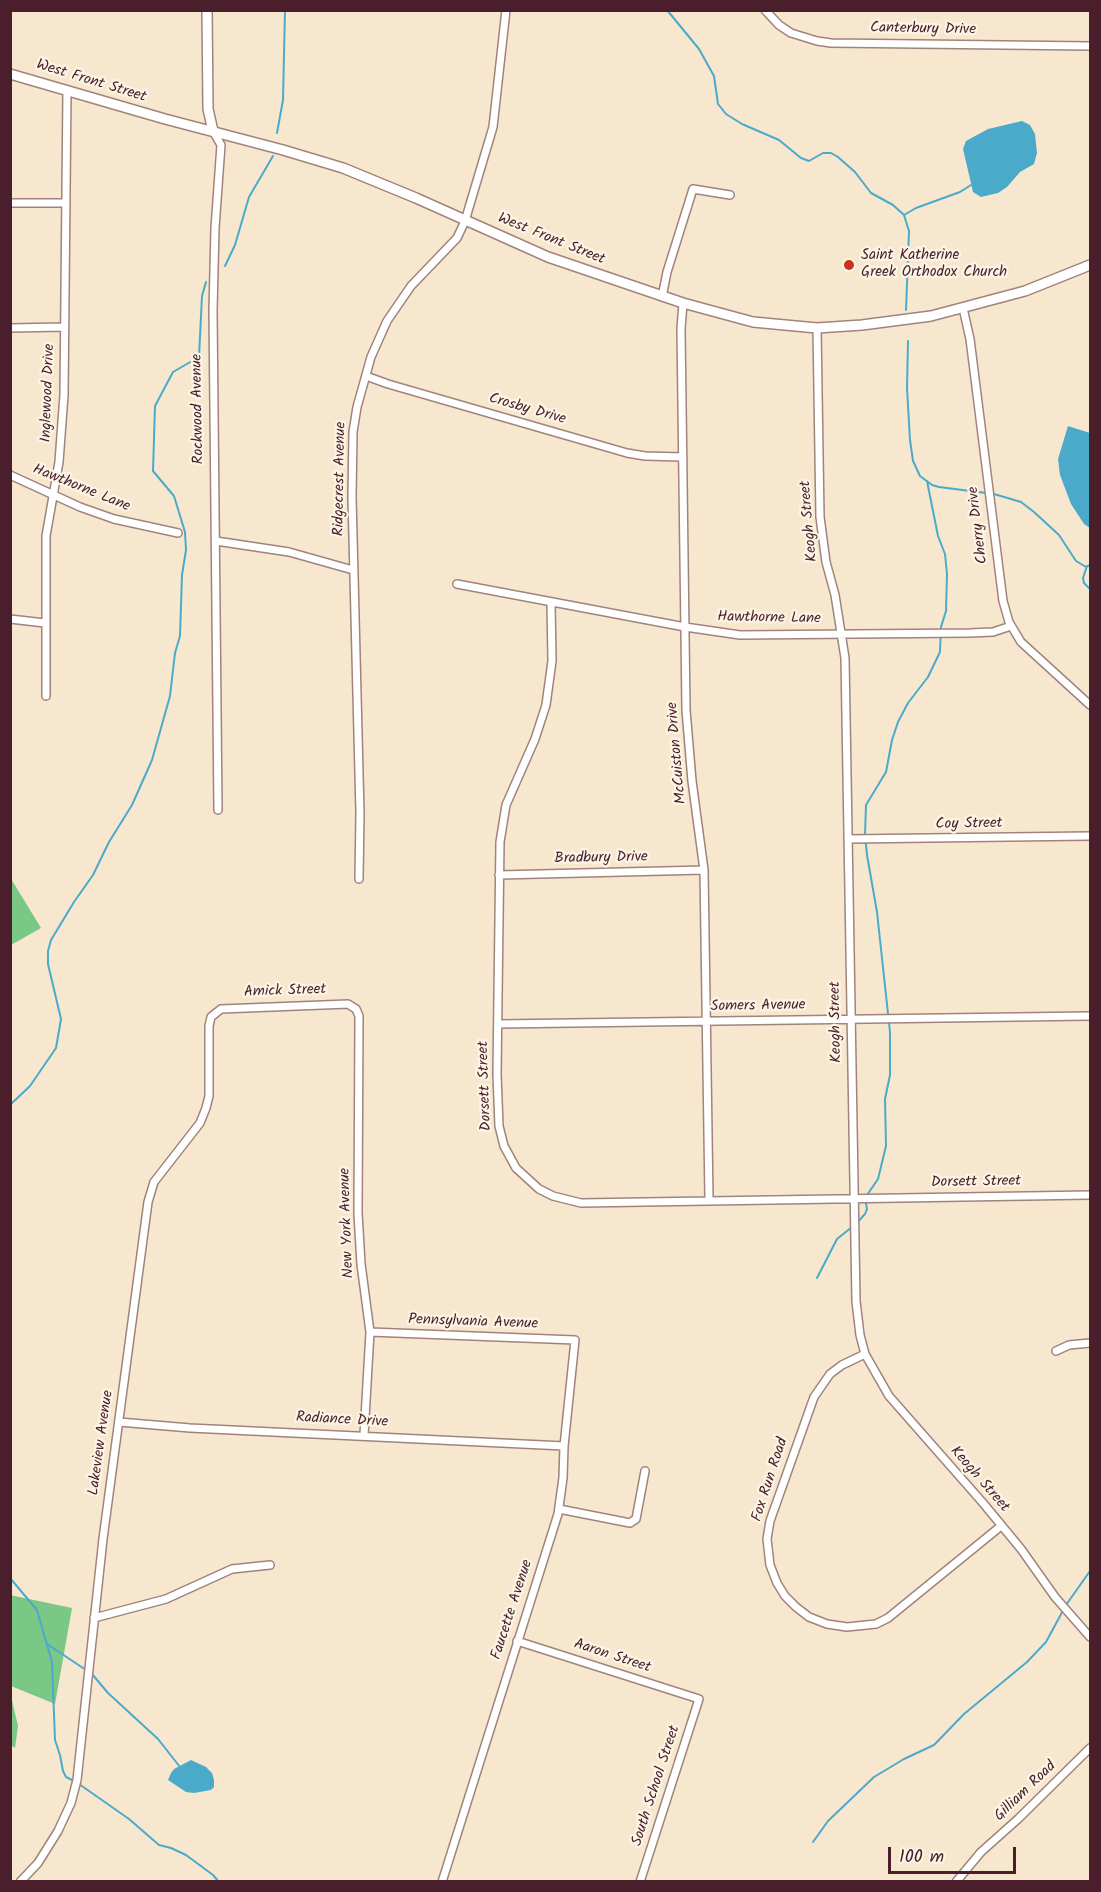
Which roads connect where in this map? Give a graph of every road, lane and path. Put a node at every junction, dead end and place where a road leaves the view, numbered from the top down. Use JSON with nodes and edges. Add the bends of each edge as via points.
{"nodes":[{"id":1,"x":207,"y":10,"type":"edge"},
{"id":2,"x":506,"y":10,"type":"edge"},
{"id":3,"x":765,"y":10,"type":"edge"},
{"id":4,"x":1090,"y":46,"type":"edge"},
{"id":5,"x":10,"y":74,"type":"edge"},
{"id":6,"x":67,"y":90,"type":"junction"},
{"id":7,"x":213,"y":130,"type":"junction"},
{"id":8,"x":730,"y":195,"type":"dead end"},
{"id":9,"x":10,"y":203,"type":"edge"},
{"id":10,"x":66,"y":203,"type":"junction"},
{"id":11,"x":465,"y":221,"type":"junction"},
{"id":12,"x":1090,"y":265,"type":"edge"},
{"id":13,"x":662,"y":297,"type":"junction"},
{"id":14,"x":683,"y":303,"type":"junction"},
{"id":15,"x":963,"y":308,"type":"junction"},
{"id":16,"x":64,"y":327,"type":"junction"},
{"id":17,"x":10,"y":328,"type":"edge"},
{"id":18,"x":817,"y":328,"type":"junction"},
{"id":19,"x":366,"y":376,"type":"junction"},
{"id":20,"x":683,"y":457,"type":"junction"},
{"id":21,"x":10,"y":475,"type":"edge"},
{"id":22,"x":52,"y":495,"type":"junction"},
{"id":23,"x":178,"y":533,"type":"dead end"},
{"id":24,"x":216,"y":541,"type":"junction"},
{"id":25,"x":353,"y":570,"type":"junction"},
{"id":26,"x":457,"y":584,"type":"dead end"},
{"id":27,"x":551,"y":602,"type":"junction"},
{"id":28,"x":10,"y":619,"type":"edge"},
{"id":29,"x":45,"y":623,"type":"junction"},
{"id":30,"x":1011,"y":626,"type":"junction"},
{"id":31,"x":685,"y":627,"type":"junction"},
{"id":32,"x":842,"y":634,"type":"junction"},
{"id":33,"x":46,"y":696,"type":"dead end"},
{"id":34,"x":1090,"y":705,"type":"edge"},
{"id":35,"x":218,"y":810,"type":"dead end"},
{"id":36,"x":1090,"y":836,"type":"edge"},
{"id":37,"x":848,"y":839,"type":"junction"},
{"id":38,"x":704,"y":870,"type":"junction"},
{"id":39,"x":499,"y":875,"type":"junction"},
{"id":40,"x":359,"y":879,"type":"dead end"},
{"id":41,"x":356,"y":1009,"type":"joint"},
{"id":42,"x":215,"y":1012,"type":"joint"},
{"id":43,"x":1090,"y":1016,"type":"edge"},
{"id":44,"x":851,"y":1019,"type":"junction"},
{"id":45,"x":706,"y":1021,"type":"junction"},
{"id":46,"x":498,"y":1024,"type":"junction"},
{"id":47,"x":1090,"y":1195,"type":"edge"},
{"id":48,"x":854,"y":1198,"type":"junction"},
{"id":49,"x":709,"y":1200,"type":"junction"},
{"id":50,"x":370,"y":1332,"type":"junction"},
{"id":51,"x":575,"y":1340,"type":"joint"},
{"id":52,"x":1090,"y":1343,"type":"edge"},
{"id":53,"x":1056,"y":1351,"type":"dead end"},
{"id":54,"x":866,"y":1354,"type":"junction"},
{"id":55,"x":119,"y":1422,"type":"junction"},
{"id":56,"x":363,"y":1435,"type":"junction"},
{"id":57,"x":564,"y":1446,"type":"junction"},
{"id":58,"x":645,"y":1471,"type":"dead end"},
{"id":59,"x":559,"y":1509,"type":"junction"},
{"id":60,"x":1001,"y":1526,"type":"junction"},
{"id":61,"x":270,"y":1565,"type":"dead end"},
{"id":62,"x":94,"y":1618,"type":"junction"},
{"id":63,"x":1090,"y":1637,"type":"edge"},
{"id":64,"x":517,"y":1641,"type":"junction"},
{"id":65,"x":699,"y":1699,"type":"joint"},
{"id":66,"x":1090,"y":1748,"type":"edge"},
{"id":67,"x":20,"y":1881,"type":"edge"},
{"id":68,"x":442,"y":1881,"type":"edge"},
{"id":69,"x":640,"y":1881,"type":"edge"},
{"id":70,"x":956,"y":1881,"type":"edge"}],
"edges":[{"from":1,"to":7,"type":"street","name":"Rockwood Avenue","via":[[208,109]]},
{"from":2,"to":11,"type":"street","name":"Ridgecrest Avenue","via":[[493,127]]},
{"from":3,"to":4,"type":"street","name":"Canterbury Drive","via":[[791,33],[817,41]]},
{"from":5,"to":6,"type":"street","name":"West Front Street"},
{"from":6,"to":7,"type":"street","name":"West Front Street"},
{"from":6,"to":10,"type":"street","name":"Inglewood Drive"},
{"from":7,"to":11,"type":"street","name":"West Front Street","via":[[364,176]]},
{"from":7,"to":24,"type":"street","name":"Rockwood Avenue","via":[[221,145],[213,311]]},
{"from":8,"to":13,"type":"street","via":[[693,189]]},
{"from":9,"to":10,"type":"street"},
{"from":10,"to":16,"type":"street","name":"Inglewood Drive"},
{"from":11,"to":13,"type":"street","name":"West Front Street","via":[[548,257]]},
{"from":11,"to":19,"type":"street","name":"Ridgecrest Avenue","via":[[451,247],[399,303],[378,338]]},
{"from":12,"to":15,"type":"street","name":"West Front Street","via":[[1025,291]]},
{"from":13,"to":14,"type":"street","name":"West Front Street"},
{"from":14,"to":18,"type":"street","name":"West Front Street","via":[[753,322]]},
{"from":14,"to":20,"type":"street","name":"McCuiston Drive"},
{"from":15,"to":18,"type":"street","name":"West Front Street","via":[[931,316]]},
{"from":15,"to":30,"type":"street","name":"Cherry Drive","via":[[1002,601]]},
{"from":16,"to":17,"type":"street"},
{"from":16,"to":22,"type":"street","name":"Inglewood Drive","via":[[63,429]]},
{"from":18,"to":32,"type":"street","name":"Keogh Street","via":[[820,517]]},
{"from":19,"to":20,"type":"street","name":"Crosby Drive","via":[[627,453]]},
{"from":19,"to":25,"type":"street","name":"Ridgecrest Avenue","via":[[353,432]]},
{"from":20,"to":31,"type":"street","name":"McCuiston Drive"},
{"from":21,"to":22,"type":"street","name":"Hawthorne Lane"},
{"from":22,"to":23,"type":"street","name":"Hawthorne Lane","via":[[114,519]]},
{"from":22,"to":29,"type":"street","name":"Inglewood Drive","via":[[46,536]]},
{"from":24,"to":25,"type":"street","via":[[278,550]]},
{"from":24,"to":35,"type":"street","name":"Rockwood Avenue"},
{"from":25,"to":40,"type":"street","name":"Ridgecrest Avenue"},
{"from":26,"to":27,"type":"street","name":"Hawthorne Lane"},
{"from":27,"to":31,"type":"street","name":"Hawthorne Lane"},
{"from":27,"to":39,"type":"street","name":"Dorsett Street","via":[[551,679],[541,722],[506,805]]},
{"from":28,"to":29,"type":"street"},
{"from":29,"to":33,"type":"street","name":"Inglewood Drive"},
{"from":30,"to":32,"type":"street","name":"Hawthorne Lane","via":[[993,632]]},
{"from":30,"to":34,"type":"street","name":"Cherry Drive","via":[[1038,660]]},
{"from":31,"to":32,"type":"street","name":"Hawthorne Lane","via":[[740,635]]},
{"from":31,"to":38,"type":"street","name":"McCuiston Drive","via":[[688,742]]},
{"from":32,"to":37,"type":"street","name":"Keogh Street","via":[[847,691]]},
{"from":36,"to":37,"type":"street","name":"Coy Street"},
{"from":37,"to":44,"type":"street","name":"Keogh Street"},
{"from":38,"to":39,"type":"street","name":"Bradbury Drive"},
{"from":38,"to":45,"type":"street","name":"McCuiston Drive"},
{"from":39,"to":46,"type":"street","name":"Dorsett Street"},
{"from":41,"to":42,"type":"street","name":"Amick Street","via":[[338,1004],[234,1007]]},
{"from":41,"to":50,"type":"street","name":"New York Avenue","via":[[360,1078],[358,1213]]},
{"from":42,"to":55,"type":"street","name":"Lakeview Avenue","via":[[209,1026],[210,1086],[206,1108],[200,1123],[154,1182],[148,1202]]},
{"from":43,"to":44,"type":"street","name":"Somers Avenue"},
{"from":44,"to":45,"type":"street","name":"Somers Avenue"},
{"from":44,"to":48,"type":"street","name":"Keogh Street"},
{"from":45,"to":46,"type":"street","name":"Somers Avenue"},
{"from":45,"to":49,"type":"street","name":"McCuiston Drive"},
{"from":46,"to":49,"type":"street","name":"Dorsett Street","via":[[500,1136],[510,1160],[526,1180],[553,1196],[581,1203]]},
{"from":47,"to":48,"type":"street","name":"Dorsett Street"},
{"from":48,"to":49,"type":"street","name":"Dorsett Street"},
{"from":48,"to":54,"type":"street","name":"Keogh Street","via":[[856,1301]]},
{"from":50,"to":51,"type":"street","name":"Pennsylvania Avenue"},
{"from":50,"to":56,"type":"street","name":"New York Avenue"},
{"from":51,"to":57,"type":"street","name":"Faucette Avenue"},
{"from":52,"to":53,"type":"street","via":[[1069,1344]]},
{"from":54,"to":60,"type":"street","name":"Keogh Street","via":[[898,1408]]},
{"from":54,"to":60,"type":"street","name":"Fox Run Road","via":[[836,1370],[814,1396],[770,1521],[770,1564],[785,1596],[809,1617],[827,1624],[876,1624]]},
{"from":55,"to":56,"type":"street","name":"Radiance Drive"},
{"from":55,"to":62,"type":"street","name":"Lakeview Avenue"},
{"from":56,"to":57,"type":"street","name":"Radiance Drive"},
{"from":57,"to":59,"type":"street","name":"Faucette Avenue"},
{"from":58,"to":59,"type":"street","via":[[636,1519],[630,1522]]},
{"from":59,"to":64,"type":"street","name":"Faucette Avenue"},
{"from":60,"to":63,"type":"street","name":"Keogh Street"},
{"from":61,"to":62,"type":"street","via":[[232,1569],[166,1599]]},
{"from":62,"to":67,"type":"street","name":"Lakeview Avenue","via":[[80,1765],[71,1803],[50,1846]]},
{"from":64,"to":65,"type":"street","name":"Aaron Street"},
{"from":64,"to":68,"type":"street","name":"Faucette Avenue"},
{"from":65,"to":69,"type":"street","name":"South School Street"},
{"from":66,"to":70,"type":"street","name":"Gilliam Road"}]}
